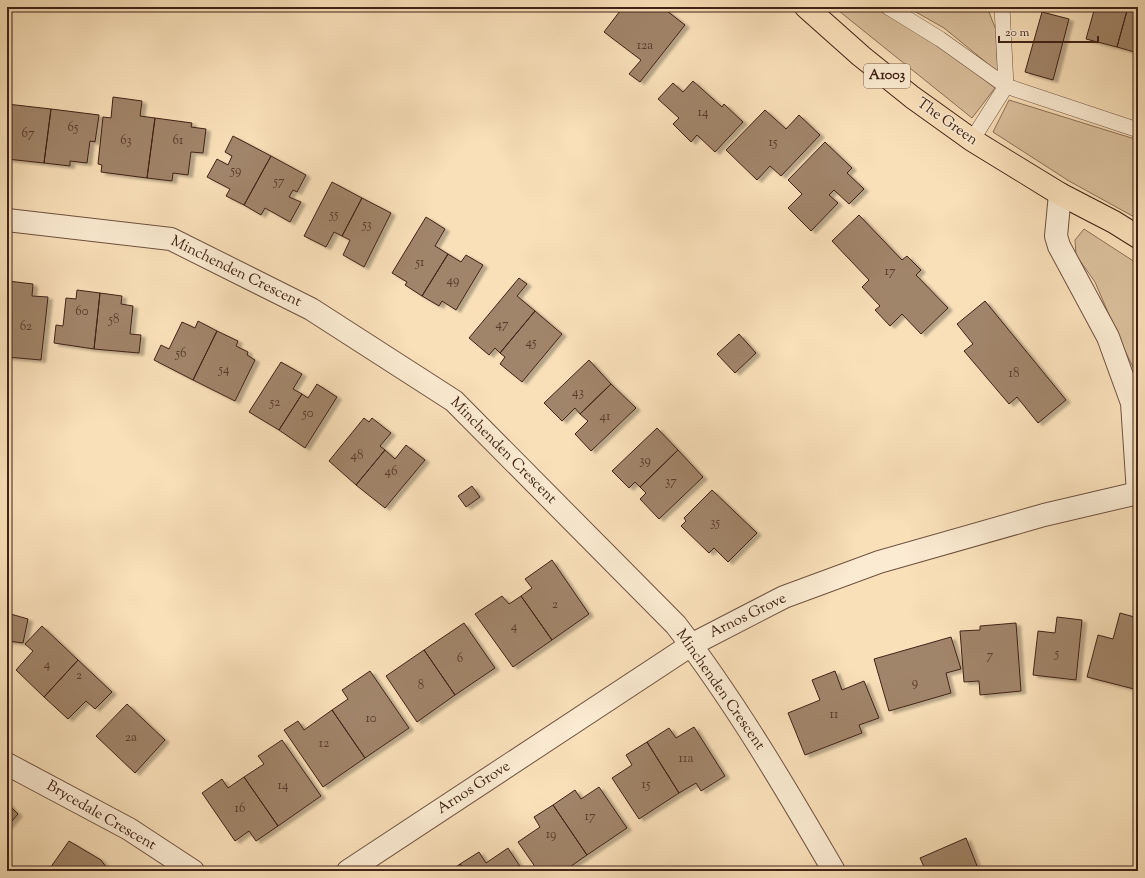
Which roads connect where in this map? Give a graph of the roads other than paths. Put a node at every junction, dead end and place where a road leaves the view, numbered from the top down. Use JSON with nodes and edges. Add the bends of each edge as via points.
{"nodes":[{"id":1,"x":806,"y":7,"type":"edge"},
{"id":2,"x":888,"y":7,"type":"edge"},
{"id":3,"x":1002,"y":7,"type":"edge"},
{"id":4,"x":1006,"y":86,"type":"junction"},
{"id":5,"x":1138,"y":130,"type":"edge"},
{"id":6,"x":972,"y":140,"type":"junction"},
{"id":7,"x":1060,"y":194,"type":"junction"},
{"id":8,"x":7,"y":220,"type":"edge"},
{"id":9,"x":1138,"y":237,"type":"edge"},
{"id":10,"x":1138,"y":493,"type":"edge"},
{"id":11,"x":691,"y":645,"type":"junction"},
{"id":12,"x":7,"y":764,"type":"edge"},
{"id":13,"x":193,"y":871,"type":"edge"},
{"id":14,"x":348,"y":871,"type":"edge"},
{"id":15,"x":834,"y":871,"type":"edge"}],
"edges":[{"from":1,"to":6,"type":"main road","name":"The Green","number":"A1003","via":[[912,97]]},
{"from":2,"to":4,"type":"lane","via":[[940,39]]},
{"from":3,"to":4,"type":"lane"},
{"from":4,"to":5,"type":"lane"},
{"from":4,"to":6,"type":"lane"},
{"from":6,"to":7,"type":"main road","name":"The Green","number":"A1003"},
{"from":7,"to":9,"type":"main road","name":"The Green","number":"A1003"},
{"from":7,"to":10,"type":"street","via":[[1056,236],[1059,246],[1108,337],[1132,403]]},
{"from":8,"to":11,"type":"street","name":"Minchenden Crescent","via":[[171,239],[311,309],[454,401],[676,625]]},
{"from":10,"to":11,"type":"street","name":"Arnos Grove","via":[[1044,515],[879,562],[784,597]]},
{"from":11,"to":14,"type":"street","name":"Arnos Grove"},
{"from":11,"to":15,"type":"street","name":"Minchenden Crescent","via":[[761,749]]},
{"from":12,"to":13,"type":"street","name":"Brycedale Crescent","via":[[128,829]]}]}
